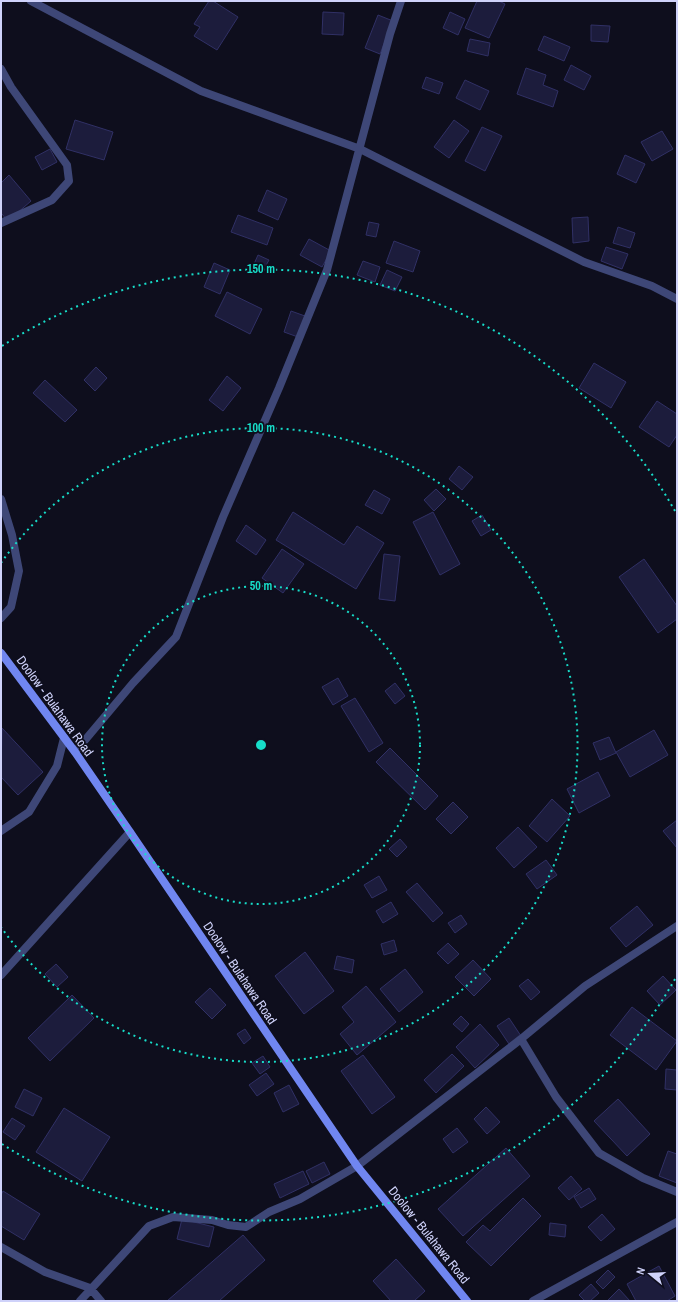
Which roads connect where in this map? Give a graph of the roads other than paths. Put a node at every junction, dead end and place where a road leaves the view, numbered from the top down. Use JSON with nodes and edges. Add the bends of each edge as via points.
{"nodes":[{"id":1,"x":31,"y":1,"type":"edge"},
{"id":2,"x":401,"y":1,"type":"edge"},
{"id":3,"x":1,"y":68,"type":"edge"},
{"id":4,"x":360,"y":149,"type":"junction"},
{"id":5,"x":1,"y":223,"type":"edge"},
{"id":6,"x":677,"y":299,"type":"edge"},
{"id":7,"x":1,"y":499,"type":"edge"},
{"id":8,"x":1,"y":618,"type":"edge"},
{"id":9,"x":1,"y":653,"type":"edge"},
{"id":10,"x":64,"y":738,"type":"junction"},
{"id":11,"x":75,"y":752,"type":"junction"},
{"id":12,"x":1,"y":831,"type":"edge"},
{"id":13,"x":130,"y":832,"type":"junction"},
{"id":14,"x":677,"y":926,"type":"edge"},
{"id":15,"x":1,"y":975,"type":"edge"},
{"id":16,"x":521,"y":1039,"type":"junction"},
{"id":17,"x":357,"y":1166,"type":"junction"},
{"id":18,"x":677,"y":1192,"type":"edge"},
{"id":19,"x":677,"y":1222,"type":"edge"},
{"id":20,"x":1,"y":1247,"type":"edge"},
{"id":21,"x":90,"y":1288,"type":"junction"},
{"id":22,"x":80,"y":1301,"type":"edge"},
{"id":23,"x":101,"y":1301,"type":"edge"},
{"id":24,"x":467,"y":1301,"type":"edge"},
{"id":25,"x":533,"y":1301,"type":"edge"}],
"edges":[{"from":1,"to":4,"type":"street","via":[[201,91]]},
{"from":2,"to":4,"type":"street"},
{"from":3,"to":5,"type":"street","via":[[11,88],[67,165],[69,181],[52,200]]},
{"from":4,"to":6,"type":"street","via":[[584,262],[652,286]]},
{"from":4,"to":11,"type":"street","via":[[327,270],[223,517],[176,637]]},
{"from":7,"to":8,"type":"street","via":[[19,571],[11,607]]},
{"from":9,"to":10,"type":"main road","name":"Doolow - Bulahawa Road"},
{"from":10,"to":11,"type":"main road","name":"Doolow - Bulahawa Road"},
{"from":10,"to":12,"type":"street","via":[[57,766],[29,812]]},
{"from":11,"to":13,"type":"main road","name":"Doolow - Bulahawa Road"},
{"from":13,"to":15,"type":"street"},
{"from":13,"to":17,"type":"main road","name":"Doolow - Bulahawa Road"},
{"from":14,"to":16,"type":"street","via":[[585,986]]},
{"from":16,"to":17,"type":"street"},
{"from":16,"to":18,"type":"street","via":[[556,1097],[599,1153],[643,1178]]},
{"from":17,"to":21,"type":"street","via":[[246,1226],[173,1217],[149,1226]]},
{"from":17,"to":24,"type":"main road","name":"Doolow - Bulahawa Road"},
{"from":19,"to":25,"type":"street"},
{"from":20,"to":21,"type":"street","via":[[45,1272]]},
{"from":21,"to":22,"type":"street"},
{"from":21,"to":23,"type":"street"}]}
